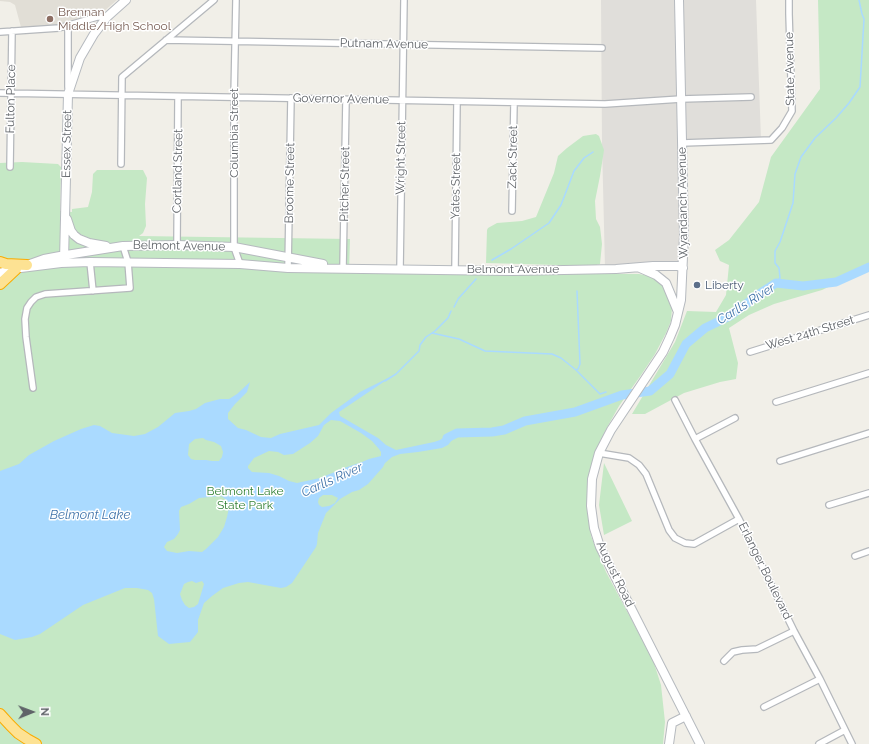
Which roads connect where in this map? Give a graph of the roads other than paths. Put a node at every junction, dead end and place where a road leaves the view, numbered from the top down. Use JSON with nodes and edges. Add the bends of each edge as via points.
{"nodes":[{"id":1,"x":126,"y":0,"type":"edge"},
{"id":2,"x":214,"y":0,"type":"edge"},
{"id":3,"x":236,"y":0,"type":"edge"},
{"id":4,"x":404,"y":0,"type":"edge"},
{"id":5,"x":679,"y":0,"type":"edge"},
{"id":6,"x":789,"y":0,"type":"edge"},
{"id":7,"x":107,"y":17,"type":"junction"},
{"id":8,"x":68,"y":26,"type":"junction"},
{"id":9,"x":12,"y":31,"type":"junction"},
{"id":10,"x":0,"y":32,"type":"edge"},
{"id":11,"x":166,"y":40,"type":"junction"},
{"id":12,"x":236,"y":42,"type":"junction"},
{"id":13,"x":403,"y":44,"type":"junction"},
{"id":14,"x":602,"y":48,"type":"dead end"},
{"id":15,"x":0,"y":93,"type":"edge"},
{"id":16,"x":12,"y":94,"type":"junction"},
{"id":17,"x":68,"y":94,"type":"junction"},
{"id":18,"x":122,"y":96,"type":"junction"},
{"id":19,"x":178,"y":97,"type":"junction"},
{"id":20,"x":751,"y":97,"type":"dead end"},
{"id":21,"x":234,"y":98,"type":"junction"},
{"id":22,"x":291,"y":98,"type":"junction"},
{"id":23,"x":681,"y":99,"type":"junction"},
{"id":24,"x":346,"y":100,"type":"junction"},
{"id":25,"x":402,"y":100,"type":"junction"},
{"id":26,"x":457,"y":102,"type":"junction"},
{"id":27,"x":514,"y":103,"type":"junction"},
{"id":28,"x":682,"y":143,"type":"junction"},
{"id":29,"x":121,"y":164,"type":"dead end"},
{"id":30,"x":10,"y":167,"type":"dead end"},
{"id":31,"x":512,"y":211,"type":"dead end"},
{"id":32,"x":65,"y":216,"type":"junction"},
{"id":33,"x":177,"y":245,"type":"junction"},
{"id":34,"x":123,"y":246,"type":"junction"},
{"id":35,"x":113,"y":247,"type":"junction"},
{"id":36,"x":234,"y":247,"type":"junction"},
{"id":37,"x":89,"y":251,"type":"junction"},
{"id":38,"x":288,"y":258,"type":"junction"},
{"id":39,"x":64,"y":259,"type":"junction"},
{"id":40,"x":0,"y":262,"type":"edge"},
{"id":41,"x":90,"y":262,"type":"junction"},
{"id":42,"x":128,"y":262,"type":"junction"},
{"id":43,"x":240,"y":264,"type":"junction"},
{"id":44,"x":27,"y":265,"type":"junction"},
{"id":45,"x":638,"y":266,"type":"junction"},
{"id":46,"x":288,"y":268,"type":"junction"},
{"id":47,"x":343,"y":268,"type":"junction"},
{"id":48,"x":683,"y":268,"type":"junction"},
{"id":49,"x":16,"y":269,"type":"junction"},
{"id":50,"x":400,"y":269,"type":"junction"},
{"id":51,"x":455,"y":269,"type":"junction"},
{"id":52,"x":0,"y":272,"type":"edge"},
{"id":53,"x":0,"y":284,"type":"edge"},
{"id":54,"x":93,"y":291,"type":"junction"},
{"id":55,"x":678,"y":312,"type":"junction"},
{"id":56,"x":869,"y":315,"type":"edge"},
{"id":57,"x":750,"y":352,"type":"dead end"},
{"id":58,"x":869,"y":373,"type":"edge"},
{"id":59,"x":33,"y":388,"type":"dead end"},
{"id":60,"x":634,"y":394,"type":"joint"},
{"id":61,"x":675,"y":400,"type":"dead end"},
{"id":62,"x":776,"y":402,"type":"dead end"},
{"id":63,"x":735,"y":418,"type":"dead end"},
{"id":64,"x":869,"y":433,"type":"edge"},
{"id":65,"x":695,"y":439,"type":"junction"},
{"id":66,"x":599,"y":453,"type":"junction"},
{"id":67,"x":780,"y":461,"type":"dead end"},
{"id":68,"x":869,"y":493,"type":"edge"},
{"id":69,"x":829,"y":505,"type":"dead end"},
{"id":70,"x":739,"y":519,"type":"junction"},
{"id":71,"x":869,"y":551,"type":"edge"},
{"id":72,"x":854,"y":556,"type":"dead end"},
{"id":73,"x":794,"y":631,"type":"junction"},
{"id":74,"x":724,"y":661,"type":"dead end"},
{"id":75,"x":820,"y":679,"type":"junction"},
{"id":76,"x":764,"y":707,"type":"dead end"},
{"id":77,"x":0,"y":714,"type":"edge"},
{"id":78,"x":686,"y":716,"type":"junction"},
{"id":79,"x":845,"y":730,"type":"junction"},
{"id":80,"x":36,"y":744,"type":"edge"},
{"id":81,"x":669,"y":744,"type":"edge"},
{"id":82,"x":700,"y":744,"type":"edge"},
{"id":83,"x":819,"y":744,"type":"edge"},
{"id":84,"x":852,"y":744,"type":"edge"}],
"edges":[{"from":1,"to":7,"type":"street"},
{"from":2,"to":11,"type":"street"},
{"from":3,"to":12,"type":"street","name":"Columbia Street"},
{"from":4,"to":13,"type":"street","name":"Wright Street"},
{"from":5,"to":23,"type":"street","name":"Wyandanch Avenue"},
{"from":6,"to":28,"type":"street","name":"State Avenue","via":[[792,111],[782,128],[770,140]]},
{"from":7,"to":8,"type":"street","via":[[97,17]]},
{"from":7,"to":17,"type":"street","via":[[80,58]]},
{"from":8,"to":9,"type":"street"},
{"from":8,"to":17,"type":"street","name":"Essex Street"},
{"from":9,"to":10,"type":"street"},
{"from":9,"to":16,"type":"street","name":"Fulton Place"},
{"from":11,"to":12,"type":"street","name":"Putnam Avenue"},
{"from":11,"to":18,"type":"street","via":[[122,77]]},
{"from":12,"to":13,"type":"street","name":"Putnam Avenue"},
{"from":12,"to":21,"type":"street","name":"Columbia Street"},
{"from":13,"to":14,"type":"street","name":"Putnam Avenue"},
{"from":13,"to":25,"type":"street","name":"Wright Street"},
{"from":15,"to":16,"type":"street","name":"Governor Avenue"},
{"from":16,"to":17,"type":"street","name":"Governor Avenue"},
{"from":16,"to":30,"type":"street","name":"Fulton Place"},
{"from":17,"to":18,"type":"street","name":"Governor Avenue"},
{"from":17,"to":32,"type":"street","name":"Essex Street"},
{"from":18,"to":19,"type":"street","name":"Governor Avenue"},
{"from":18,"to":29,"type":"street"},
{"from":19,"to":21,"type":"street","name":"Governor Avenue"},
{"from":19,"to":33,"type":"street","name":"Cortland Street"},
{"from":20,"to":23,"type":"street","name":"Governor Avenue"},
{"from":21,"to":22,"type":"street","name":"Governor Avenue"},
{"from":21,"to":36,"type":"street","name":"Columbia Street"},
{"from":22,"to":24,"type":"street","name":"Governor Avenue"},
{"from":22,"to":38,"type":"street","name":"Broome Street"},
{"from":23,"to":27,"type":"street","name":"Governor Avenue","via":[[605,104]]},
{"from":23,"to":28,"type":"street","name":"Wyandanch Avenue"},
{"from":24,"to":25,"type":"street","name":"Governor Avenue"},
{"from":24,"to":47,"type":"street","name":"Pitcher Street"},
{"from":25,"to":26,"type":"street","name":"Governor Avenue"},
{"from":25,"to":50,"type":"street","name":"Wright Street"},
{"from":26,"to":27,"type":"street","name":"Governor Avenue"},
{"from":26,"to":51,"type":"street","name":"Yates Street"},
{"from":27,"to":31,"type":"street","name":"Zack Street"},
{"from":28,"to":48,"type":"street","name":"Wyandanch Avenue"},
{"from":32,"to":35,"type":"street","via":[[78,239]]},
{"from":32,"to":39,"type":"street","name":"Essex Street"},
{"from":33,"to":34,"type":"street","name":"Belmont Avenue"},
{"from":33,"to":36,"type":"street","name":"Belmont Avenue"},
{"from":34,"to":35,"type":"street","name":"Belmont Avenue"},
{"from":34,"to":42,"type":"street"},
{"from":35,"to":37,"type":"street","name":"Belmont Avenue"},
{"from":36,"to":38,"type":"street","name":"Belmont Avenue"},
{"from":36,"to":43,"type":"street","name":"Columbia Street"},
{"from":37,"to":39,"type":"street","name":"Belmont Avenue"},
{"from":37,"to":41,"type":"street"},
{"from":38,"to":46,"type":"street","name":"Broome Street"},
{"from":38,"to":47,"type":"street","name":"Belmont Avenue"},
{"from":39,"to":41,"type":"street","name":"Belmont Avenue"},
{"from":39,"to":44,"type":"street","name":"Belmont Avenue","via":[[44,259]]},
{"from":39,"to":49,"type":"street","name":"Belmont Avenue"},
{"from":40,"to":44,"type":"highway"},
{"from":41,"to":42,"type":"street","name":"Belmont Avenue"},
{"from":41,"to":54,"type":"street"},
{"from":42,"to":43,"type":"street","name":"Belmont Avenue"},
{"from":42,"to":54,"type":"street","via":[[130,288]]},
{"from":43,"to":46,"type":"street","name":"Belmont Avenue"},
{"from":44,"to":49,"type":"street","name":"Belmont Avenue"},
{"from":45,"to":48,"type":"street","name":"Belmont Avenue"},
{"from":45,"to":51,"type":"street","name":"Belmont Avenue","via":[[616,269]]},
{"from":45,"to":55,"type":"street","via":[[666,283]]},
{"from":46,"to":47,"type":"street","name":"Belmont Avenue"},
{"from":47,"to":50,"type":"street","name":"Belmont Avenue"},
{"from":48,"to":55,"type":"street","name":"Wyandanch Avenue"},
{"from":49,"to":52,"type":"street","name":"Belmont Avenue"},
{"from":49,"to":53,"type":"highway"},
{"from":50,"to":51,"type":"street","name":"Belmont Avenue"},
{"from":54,"to":59,"type":"street","via":[[44,294],[36,297],[27,308],[26,337]]},
{"from":55,"to":60,"type":"street","name":"Wyandanch Avenue","via":[[663,352]]},
{"from":56,"to":57,"type":"street","name":"West 24th Street"},
{"from":58,"to":62,"type":"street"},
{"from":60,"to":66,"type":"street","name":"August Road"},
{"from":61,"to":65,"type":"street","name":"Erlanger Boulevard"},
{"from":63,"to":65,"type":"street"},
{"from":64,"to":67,"type":"street"},
{"from":65,"to":70,"type":"street","name":"Erlanger Boulevard"},
{"from":66,"to":70,"type":"street","via":[[629,458],[639,465],[646,474],[669,530],[685,543],[694,544]]},
{"from":66,"to":78,"type":"street","name":"August Road","via":[[592,480],[591,506],[600,547]]},
{"from":68,"to":69,"type":"street"},
{"from":70,"to":73,"type":"street","name":"Erlanger Boulevard"},
{"from":71,"to":72,"type":"street"},
{"from":73,"to":74,"type":"street","via":[[757,649],[733,652]]},
{"from":73,"to":75,"type":"street","name":"Erlanger Boulevard"},
{"from":75,"to":76,"type":"street"},
{"from":75,"to":79,"type":"street","name":"Erlanger Boulevard"},
{"from":77,"to":80,"type":"highway","via":[[22,736]]},
{"from":78,"to":81,"type":"street","via":[[672,723]]},
{"from":78,"to":82,"type":"street","name":"August Road"},
{"from":79,"to":83,"type":"street"},
{"from":79,"to":84,"type":"street","name":"Erlanger Boulevard"}]}
